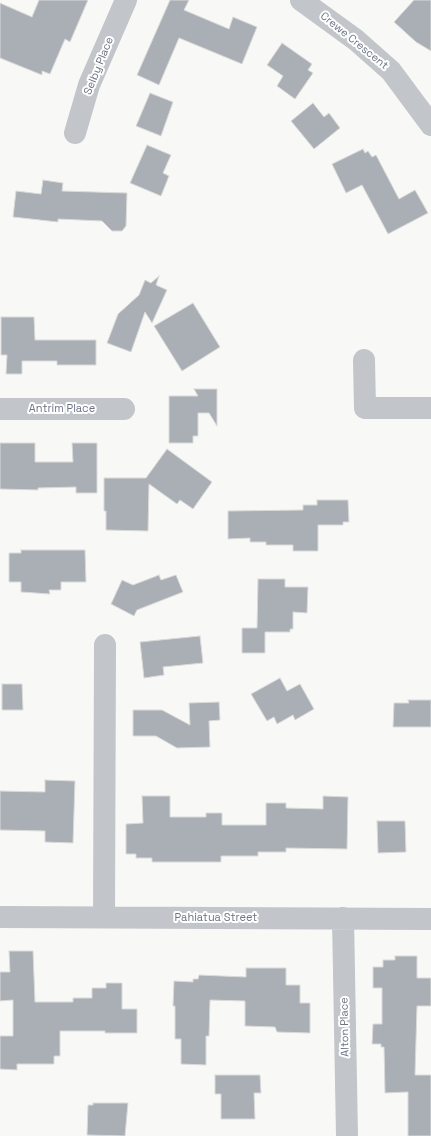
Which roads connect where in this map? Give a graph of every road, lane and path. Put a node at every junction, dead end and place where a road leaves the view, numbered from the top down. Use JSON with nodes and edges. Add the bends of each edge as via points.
{"nodes":[{"id":1,"x":126,"y":0,"type":"edge"},
{"id":2,"x":302,"y":0,"type":"edge"},
{"id":3,"x":431,"y":125,"type":"edge"},
{"id":4,"x":75,"y":133,"type":"dead end"},
{"id":5,"x":364,"y":360,"type":"dead end"},
{"id":6,"x":431,"y":408,"type":"edge"},
{"id":7,"x":0,"y":409,"type":"edge"},
{"id":8,"x":124,"y":409,"type":"dead end"},
{"id":9,"x":105,"y":645,"type":"dead end"},
{"id":10,"x":0,"y":917,"type":"edge"},
{"id":11,"x":104,"y":917,"type":"junction"},
{"id":12,"x":342,"y":918,"type":"junction"},
{"id":13,"x":431,"y":919,"type":"edge"},
{"id":14,"x":348,"y":1136,"type":"edge"}],
"edges":[{"from":1,"to":4,"type":"street","name":"Selby Place","via":[[89,85]]},
{"from":2,"to":3,"type":"street","name":"Crewe Crescent","via":[[356,40],[391,71]]},
{"from":5,"to":6,"type":"street","via":[[365,408]]},
{"from":7,"to":8,"type":"street","name":"Antrim Place"},
{"from":9,"to":11,"type":"street"},
{"from":10,"to":11,"type":"street","name":"Pahiatua Street"},
{"from":11,"to":12,"type":"street","name":"Pahiatua Street"},
{"from":12,"to":13,"type":"street","name":"Pahiatua Street"},
{"from":12,"to":14,"type":"street","name":"Alton Place"}]}
